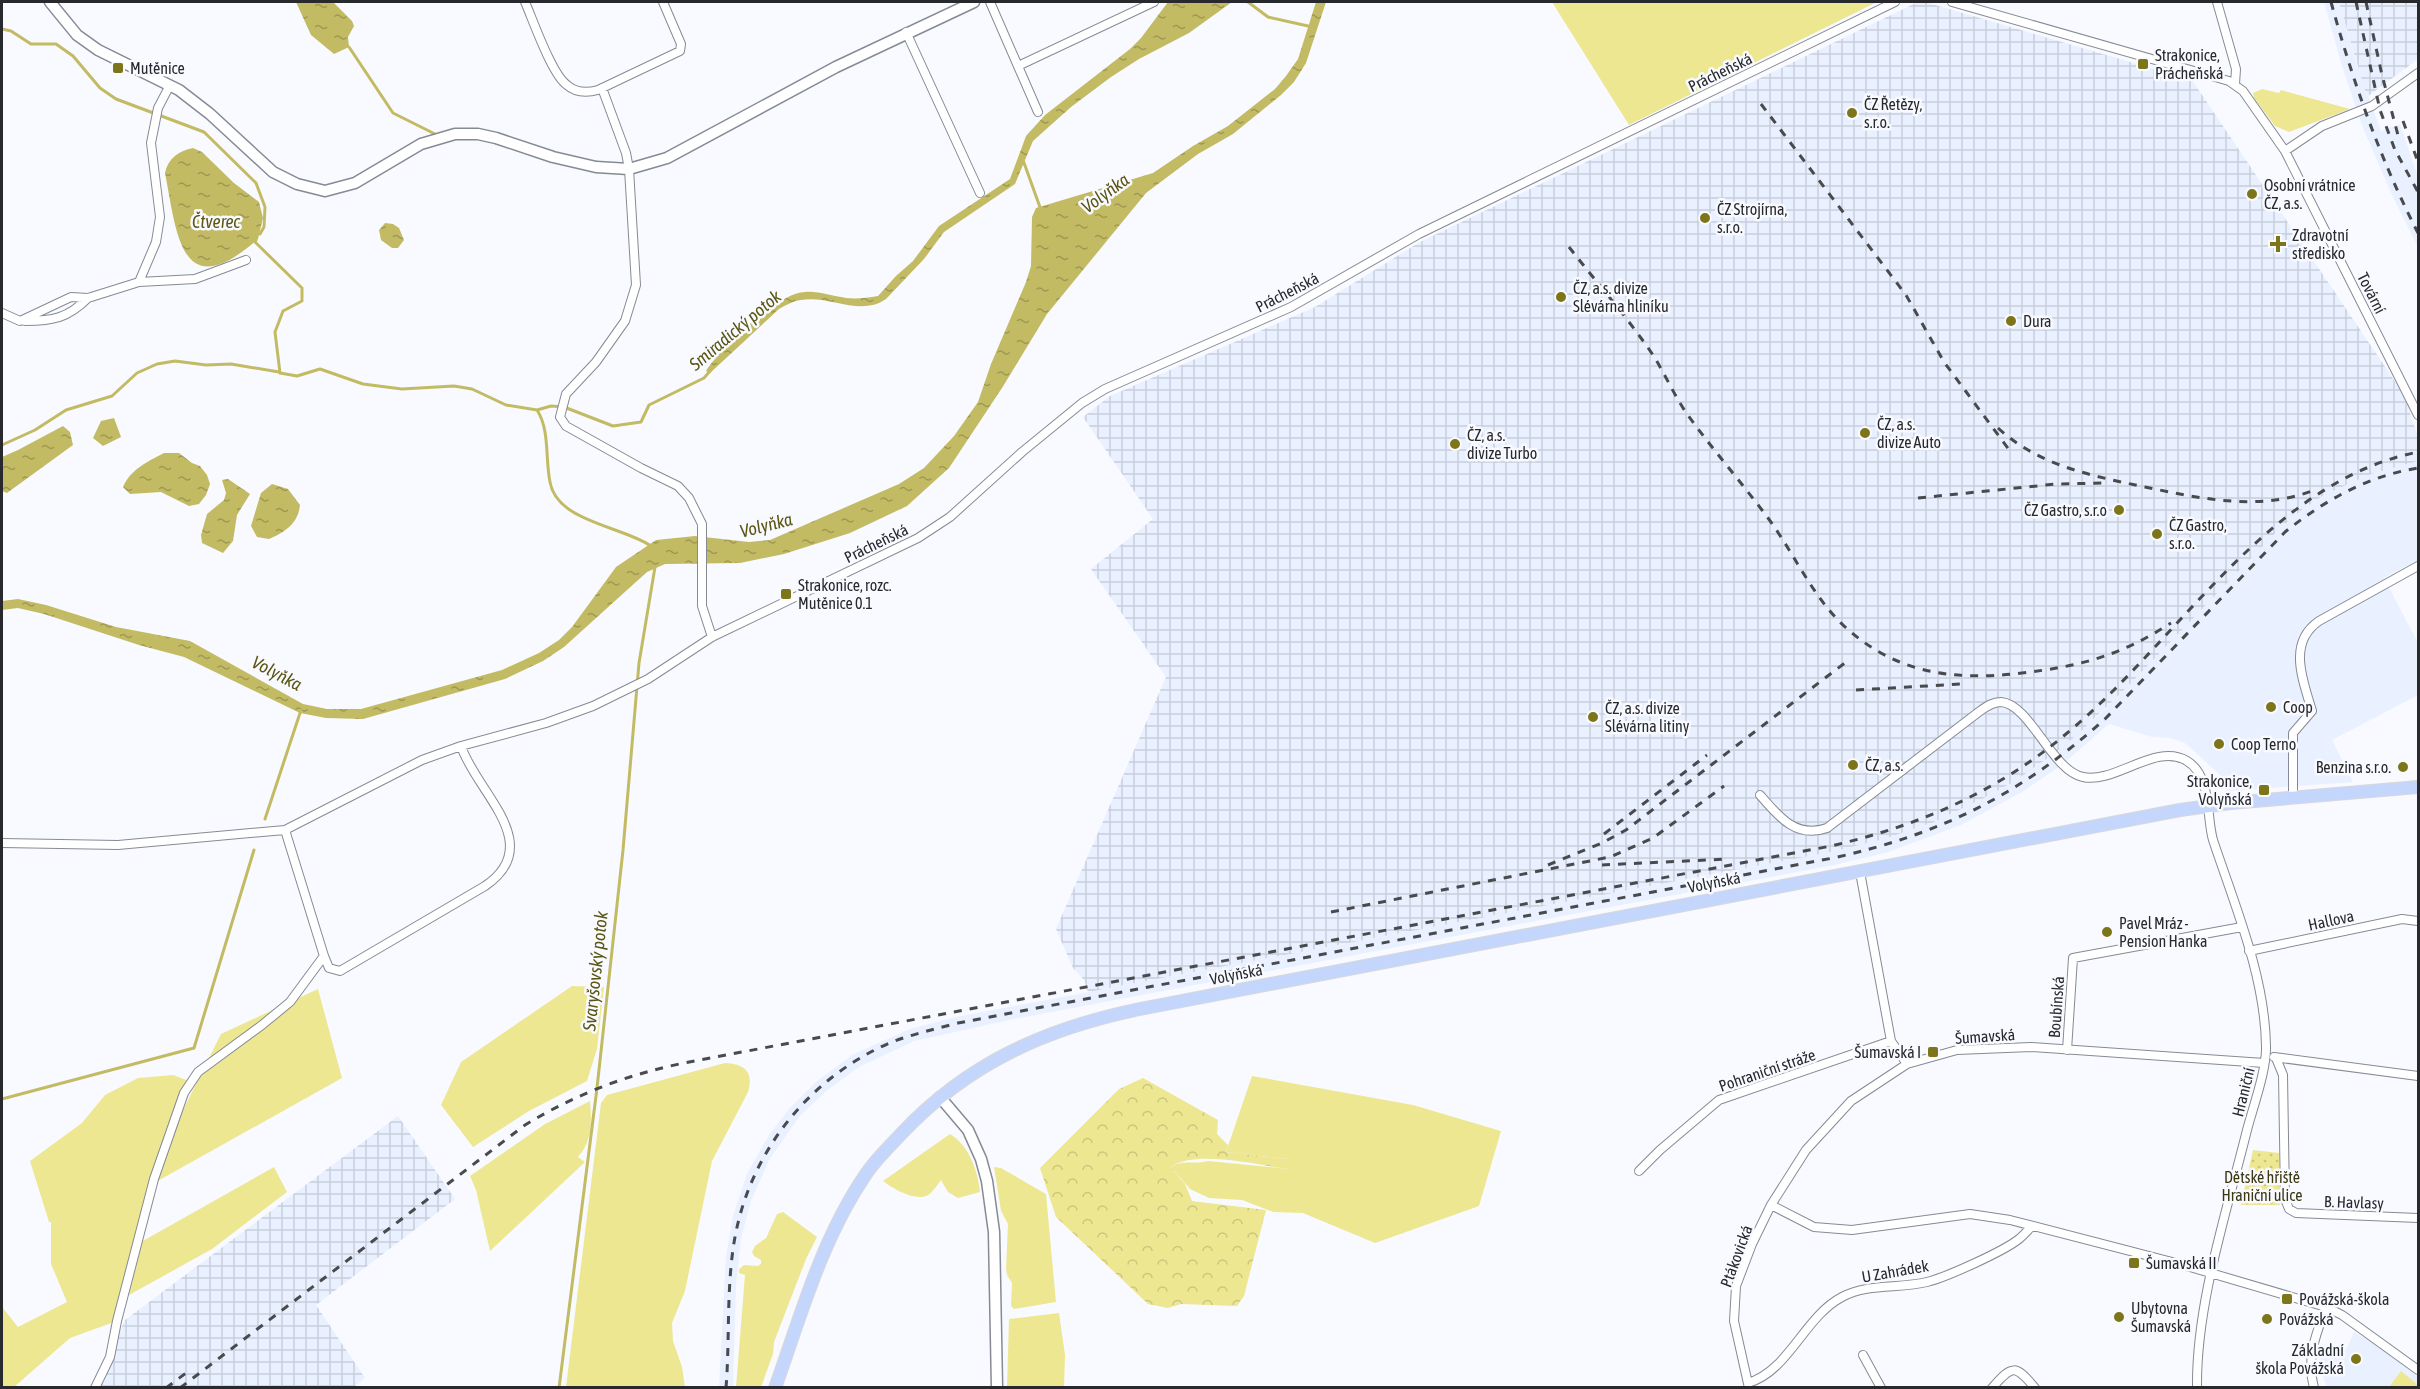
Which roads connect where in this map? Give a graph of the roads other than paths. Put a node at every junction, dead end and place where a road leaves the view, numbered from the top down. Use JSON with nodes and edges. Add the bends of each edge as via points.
{"nodes":[{"id":1,"x":50,"y":2,"type":"edge"},
{"id":2,"x":525,"y":2,"type":"edge"},
{"id":3,"x":663,"y":2,"type":"edge"},
{"id":4,"x":974,"y":2,"type":"edge"},
{"id":5,"x":990,"y":2,"type":"edge"},
{"id":6,"x":1155,"y":2,"type":"edge"},
{"id":7,"x":1895,"y":2,"type":"edge"},
{"id":8,"x":1952,"y":2,"type":"edge"},
{"id":9,"x":2217,"y":2,"type":"edge"},
{"id":10,"x":906,"y":32,"type":"junction"},
{"id":11,"x":1018,"y":66,"type":"junction"},
{"id":12,"x":2418,"y":73,"type":"edge"},
{"id":13,"x":2235,"y":84,"type":"junction"},
{"id":14,"x":170,"y":85,"type":"junction"},
{"id":15,"x":602,"y":88,"type":"junction"},
{"id":16,"x":1038,"y":112,"type":"dead end"},
{"id":17,"x":2285,"y":152,"type":"junction"},
{"id":18,"x":628,"y":169,"type":"junction"},
{"id":19,"x":980,"y":193,"type":"dead end"},
{"id":20,"x":246,"y":260,"type":"dead end"},
{"id":21,"x":139,"y":282,"type":"junction"},
{"id":22,"x":88,"y":298,"type":"junction"},
{"id":23,"x":2,"y":314,"type":"edge"},
{"id":24,"x":20,"y":321,"type":"junction"},
{"id":25,"x":2418,"y":414,"type":"edge"},
{"id":26,"x":2418,"y":566,"type":"edge"},
{"id":27,"x":712,"y":637,"type":"junction"},
{"id":28,"x":461,"y":746,"type":"junction"},
{"id":29,"x":2418,"y":787,"type":"edge"},
{"id":30,"x":1760,"y":795,"type":"dead end"},
{"id":31,"x":2293,"y":797,"type":"junction"},
{"id":32,"x":2208,"y":806,"type":"junction"},
{"id":33,"x":285,"y":830,"type":"junction"},
{"id":34,"x":2,"y":843,"type":"edge"},
{"id":35,"x":1860,"y":872,"type":"junction"},
{"id":36,"x":2418,"y":921,"type":"edge"},
{"id":37,"x":2242,"y":927,"type":"junction"},
{"id":38,"x":2249,"y":951,"type":"junction"},
{"id":39,"x":324,"y":956,"type":"junction"},
{"id":40,"x":1892,"y":1041,"type":"junction"},
{"id":41,"x":2067,"y":1050,"type":"junction"},
{"id":42,"x":2276,"y":1058,"type":"junction"},
{"id":43,"x":2265,"y":1060,"type":"junction"},
{"id":44,"x":1907,"y":1064,"type":"junction"},
{"id":45,"x":2418,"y":1076,"type":"edge"},
{"id":46,"x":940,"y":1097,"type":"junction"},
{"id":47,"x":1639,"y":1171,"type":"dead end"},
{"id":48,"x":1771,"y":1205,"type":"junction"},
{"id":49,"x":2289,"y":1209,"type":"joint"},
{"id":50,"x":2418,"y":1218,"type":"edge"},
{"id":51,"x":2032,"y":1226,"type":"junction"},
{"id":52,"x":2212,"y":1274,"type":"junction"},
{"id":53,"x":2326,"y":1307,"type":"junction"},
{"id":54,"x":1863,"y":1355,"type":"dead end"},
{"id":55,"x":2418,"y":1370,"type":"edge"},
{"id":56,"x":1748,"y":1385,"type":"edge"},
{"id":57,"x":95,"y":1388,"type":"edge"},
{"id":58,"x":775,"y":1388,"type":"edge"},
{"id":59,"x":997,"y":1388,"type":"edge"},
{"id":60,"x":1881,"y":1388,"type":"edge"},
{"id":61,"x":1992,"y":1388,"type":"edge"},
{"id":62,"x":2035,"y":1388,"type":"edge"},
{"id":63,"x":2197,"y":1388,"type":"edge"},
{"id":64,"x":2314,"y":1388,"type":"edge"}],
"edges":[{"from":1,"to":14,"type":"street","via":[[77,35],[98,50]]},
{"from":2,"to":15,"type":"street","via":[[560,80],[580,92]]},
{"from":3,"to":15,"type":"street","via":[[681,44],[680,51]]},
{"from":4,"to":10,"type":"street"},
{"from":5,"to":11,"type":"street"},
{"from":6,"to":11,"type":"street"},
{"from":7,"to":27,"type":"street","name":"Prácheňská","via":[[1419,234],[1291,307],[1105,389],[1036,440],[936,527]]},
{"from":8,"to":13,"type":"street"},
{"from":9,"to":13,"type":"street","via":[[2236,69]]},
{"from":10,"to":18,"type":"street","via":[[667,158]]},
{"from":10,"to":19,"type":"street"},
{"from":11,"to":16,"type":"street"},
{"from":12,"to":17,"type":"street","via":[[2372,106],[2322,126]]},
{"from":13,"to":17,"type":"street","name":"Tovární"},
{"from":14,"to":18,"type":"street","via":[[195,101],[273,172],[297,184],[325,191],[355,183],[421,144],[461,133],[496,138],[596,167]]},
{"from":14,"to":21,"type":"street","via":[[158,108],[151,143],[160,217],[156,242]]},
{"from":15,"to":18,"type":"street"},
{"from":17,"to":25,"type":"street","name":"Tovární"},
{"from":18,"to":27,"type":"street","via":[[636,285],[625,321],[566,394],[560,417],[567,426],[678,486],[689,498],[702,529],[703,612]]},
{"from":20,"to":21,"type":"street","via":[[195,279]]},
{"from":21,"to":22,"type":"street"},
{"from":22,"to":24,"type":"street","via":[[71,297]]},
{"from":22,"to":24,"type":"street","via":[[76,310],[52,321]]},
{"from":23,"to":24,"type":"street"},
{"from":26,"to":31,"type":"street","via":[[2319,621],[2303,636],[2300,668],[2312,711],[2293,733]]},
{"from":27,"to":28,"type":"street","name":"Prácheňská","via":[[610,699],[564,717]]},
{"from":28,"to":33,"type":"street","name":"Prácheňská","via":[[385,777]]},
{"from":28,"to":39,"type":"street","via":[[466,762],[508,829],[510,849],[499,875],[340,971],[329,968]]},
{"from":29,"to":31,"type":"main road","name":"Volyňská"},
{"from":30,"to":32,"type":"street","name":"Hraniční","via":[[1796,829],[1811,832],[1827,828],[1980,711],[2000,702],[2017,710],[2073,774],[2097,777],[2159,757],[2180,757],[2198,771]]},
{"from":31,"to":32,"type":"main road","name":"Volyňská"},
{"from":32,"to":35,"type":"main road","name":"Volyňská"},
{"from":32,"to":37,"type":"street","name":"Hraniční","via":[[2210,831]]},
{"from":33,"to":34,"type":"street","via":[[118,845]]},
{"from":33,"to":39,"type":"street"},
{"from":35,"to":40,"type":"street"},
{"from":35,"to":46,"type":"main road","name":"Volyňská","via":[[1090,1021],[1021,1045]]},
{"from":36,"to":38,"type":"street","name":"Hallova","via":[[2402,919]]},
{"from":37,"to":38,"type":"street","name":"Hraniční"},
{"from":37,"to":41,"type":"street","name":"Boubínská","via":[[2073,957]]},
{"from":38,"to":43,"type":"street","name":"Hraniční","via":[[2260,995]]},
{"from":39,"to":57,"type":"street","via":[[290,1002],[198,1072],[184,1093],[153,1179],[110,1358]]},
{"from":40,"to":44,"type":"street"},
{"from":40,"to":47,"type":"street","name":"Pohraniční stráže","via":[[1719,1100]]},
{"from":41,"to":43,"type":"street","name":"Šumavská"},
{"from":41,"to":44,"type":"street","name":"Šumavská","via":[[1977,1048]]},
{"from":42,"to":43,"type":"street","name":"Šumavská"},
{"from":42,"to":45,"type":"street","name":"Šumavská"},
{"from":42,"to":49,"type":"street","name":"Hraniční","via":[[2283,1075],[2285,1198]]},
{"from":43,"to":52,"type":"street","name":"Hraniční"},
{"from":44,"to":48,"type":"street","name":"Šumavská","via":[[1851,1101],[1806,1150]]},
{"from":46,"to":58,"type":"main road","name":"Volyňská","via":[[867,1173],[846,1208],[812,1285]]},
{"from":46,"to":59,"type":"street","via":[[968,1130],[987,1181],[994,1232]]},
{"from":48,"to":51,"type":"street","via":[[1814,1227],[1843,1230],[1970,1214]]},
{"from":48,"to":56,"type":"street","name":"Ptákovická","via":[[1736,1286],[1734,1321]]},
{"from":49,"to":50,"type":"street","name":"B. Havlasy","via":[[2296,1213]]},
{"from":51,"to":52,"type":"street"},
{"from":51,"to":56,"type":"street","name":"U Zahrádek","via":[[2019,1239],[1927,1282],[1882,1286],[1840,1298],[1760,1379]]},
{"from":52,"to":53,"type":"street"},
{"from":52,"to":63,"type":"street","name":"Hraniční","via":[[2200,1330]]},
{"from":53,"to":55,"type":"street"},
{"from":53,"to":64,"type":"street","via":[[2310,1359]]},
{"from":54,"to":60,"type":"street"},
{"from":61,"to":62,"type":"street","via":[[2006,1371],[2016,1369]]}]}
